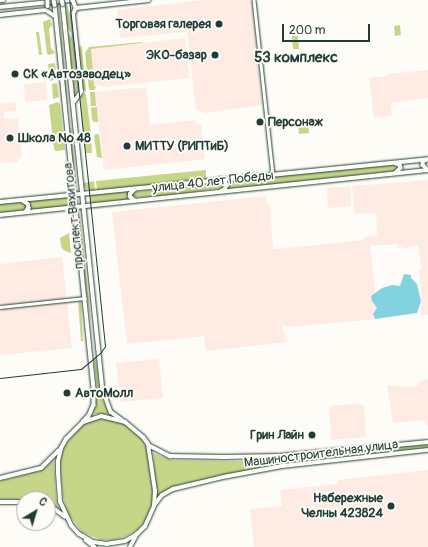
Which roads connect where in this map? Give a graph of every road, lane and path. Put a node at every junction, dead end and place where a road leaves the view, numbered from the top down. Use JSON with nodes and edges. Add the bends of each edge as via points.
{"nodes":[{"id":1,"x":48,"y":0,"type":"edge"},
{"id":2,"x":54,"y":0,"type":"edge"},
{"id":3,"x":149,"y":0,"type":"edge"},
{"id":4,"x":254,"y":0,"type":"edge"},
{"id":5,"x":72,"y":1,"type":"edge"},
{"id":6,"x":63,"y":2,"type":"edge"},
{"id":7,"x":0,"y":7,"type":"edge"},
{"id":8,"x":48,"y":8,"type":"junction"},
{"id":9,"x":76,"y":8,"type":"junction"},
{"id":10,"x":0,"y":15,"type":"edge"},
{"id":11,"x":56,"y":16,"type":"junction"},
{"id":12,"x":73,"y":104,"type":"junction"},
{"id":13,"x":66,"y":117,"type":"junction"},
{"id":14,"x":74,"y":118,"type":"junction"},
{"id":15,"x":428,"y":159,"type":"edge"},
{"id":16,"x":391,"y":163,"type":"junction"},
{"id":17,"x":428,"y":170,"type":"edge"},
{"id":18,"x":273,"y":174,"type":"junction"},
{"id":19,"x":395,"y":174,"type":"junction"},
{"id":20,"x":218,"y":179,"type":"junction"},
{"id":21,"x":136,"y":188,"type":"junction"},
{"id":22,"x":221,"y":192,"type":"junction"},
{"id":23,"x":74,"y":194,"type":"junction"},
{"id":24,"x":82,"y":194,"type":"junction"},
{"id":25,"x":22,"y":200,"type":"junction"},
{"id":26,"x":136,"y":201,"type":"junction"},
{"id":27,"x":0,"y":202,"type":"edge"},
{"id":28,"x":83,"y":206,"type":"junction"},
{"id":29,"x":75,"y":207,"type":"junction"},
{"id":30,"x":25,"y":212,"type":"junction"},
{"id":31,"x":0,"y":215,"type":"edge"},
{"id":32,"x":85,"y":298,"type":"junction"},
{"id":33,"x":0,"y":307,"type":"edge"},
{"id":34,"x":87,"y":319,"type":"junction"},
{"id":35,"x":95,"y":319,"type":"junction"},
{"id":36,"x":83,"y":422,"type":"junction"},
{"id":37,"x":125,"y":422,"type":"junction"},
{"id":38,"x":428,"y":442,"type":"edge"},
{"id":39,"x":148,"y":444,"type":"junction"},
{"id":40,"x":61,"y":448,"type":"junction"},
{"id":41,"x":428,"y":450,"type":"edge"},
{"id":42,"x":334,"y":451,"type":"junction"},
{"id":43,"x":335,"y":460,"type":"junction"},
{"id":44,"x":0,"y":478,"type":"edge"},
{"id":45,"x":0,"y":502,"type":"edge"},
{"id":46,"x":16,"y":502,"type":"edge"},
{"id":47,"x":154,"y":506,"type":"junction"},
{"id":48,"x":56,"y":510,"type":"edge"},
{"id":49,"x":67,"y":518,"type":"junction"},
{"id":50,"x":79,"y":534,"type":"junction"},
{"id":51,"x":137,"y":534,"type":"junction"},
{"id":52,"x":95,"y":547,"type":"edge"},
{"id":53,"x":130,"y":547,"type":"edge"}],
"edges":[{"from":1,"to":8,"type":"main road","bridge":true},
{"from":2,"to":11,"type":"main road","name":"проспект Вахитова","bridge":true},
{"from":3,"to":9,"type":"main road"},
{"from":4,"to":18,"type":"street"},
{"from":5,"to":7,"type":"main road"},
{"from":5,"to":9,"type":"main road"},
{"from":6,"to":12,"type":"main road","name":"проспект Вахитова"},
{"from":8,"to":10,"type":"main road"},
{"from":8,"to":11,"type":"main road"},
{"from":9,"to":12,"type":"main road","via":[[73,18],[81,92]]},
{"from":11,"to":13,"type":"main road","name":"проспект Вахитова"},
{"from":12,"to":14,"type":"main road","name":"проспект Вахитова"},
{"from":13,"to":14,"type":"main road","via":[[71,126]]},
{"from":13,"to":23,"type":"main road","name":"проспект Вахитова"},
{"from":14,"to":24,"type":"main road","name":"проспект Вахитова"},
{"from":15,"to":16,"type":"main road","name":"улица 40 лет Победы"},
{"from":15,"to":17,"type":"main road","via":[[423,162]]},
{"from":16,"to":18,"type":"main road","name":"улица 40 лет Победы"},
{"from":16,"to":19,"type":"main road","via":[[400,165],[401,168]]},
{"from":17,"to":19,"type":"main road","name":"улица 40 лет Победы"},
{"from":18,"to":20,"type":"main road","name":"улица 40 лет Победы"},
{"from":19,"to":22,"type":"main road","name":"улица 40 лет Победы"},
{"from":20,"to":21,"type":"main road","name":"улица 40 лет Победы"},
{"from":20,"to":22,"type":"main road","via":[[227,185]]},
{"from":21,"to":24,"type":"main road","name":"улица 40 лет Победы"},
{"from":21,"to":26,"type":"main road","via":[[130,194],[132,200]]},
{"from":22,"to":26,"type":"main road","name":"улица 40 лет Победы"},
{"from":23,"to":24,"type":"main road","name":"улица 40 лет Победы"},
{"from":23,"to":25,"type":"main road","name":"улица 40 лет Победы"},
{"from":23,"to":29,"type":"main road","name":"проспект Вахитова"},
{"from":24,"to":28,"type":"main road","name":"проспект Вахитова"},
{"from":25,"to":27,"type":"main road","name":"улица 40 лет Победы"},
{"from":25,"to":30,"type":"main road","via":[[29,206]]},
{"from":26,"to":28,"type":"main road","name":"улица 40 лет Победы"},
{"from":28,"to":29,"type":"main road","name":"улица 40 лет Победы"},
{"from":28,"to":35,"type":"main road","name":"проспект Вахитова"},
{"from":29,"to":30,"type":"main road","name":"улица 40 лет Победы"},
{"from":29,"to":32,"type":"main road","name":"проспект Вахитова"},
{"from":30,"to":31,"type":"main road","name":"улица 40 лет Победы"},
{"from":32,"to":33,"type":"street"},
{"from":32,"to":34,"type":"main road","name":"проспект Вахитова"},
{"from":34,"to":35,"type":"main road","via":[[92,327]]},
{"from":34,"to":36,"type":"main road","name":"проспект Вахитова","via":[[94,398],[91,411]]},
{"from":35,"to":37,"type":"main road","name":"проспект Вахитова","via":[[104,396],[111,412]]},
{"from":36,"to":37,"type":"main road","via":[[101,416]]},
{"from":36,"to":40,"type":"main road"},
{"from":37,"to":39,"type":"main road"},
{"from":38,"to":42,"type":"main road","name":"Машиностроительная улица"},
{"from":39,"to":42,"type":"main road","name":"Машиностроительная улица","via":[[162,453],[177,457],[268,456]]},
{"from":39,"to":47,"type":"main road","via":[[155,491]]},
{"from":40,"to":44,"type":"main road","via":[[41,468]]},
{"from":40,"to":49,"type":"main road","via":[[58,461],[60,501]]},
{"from":41,"to":43,"type":"main road","name":"Машиностроительная улица"},
{"from":42,"to":43,"type":"main road","via":[[330,459]]},
{"from":43,"to":47,"type":"main road","name":"Машиностроительная улица","via":[[282,466],[180,487],[162,495]]},
{"from":45,"to":46,"type":"main road"},
{"from":47,"to":51,"type":"main road","via":[[145,526]]},
{"from":48,"to":49,"type":"main road"},
{"from":49,"to":50,"type":"main road"},
{"from":50,"to":51,"type":"main road","via":[[93,542],[107,544],[125,541]]},
{"from":50,"to":52,"type":"main road"},
{"from":51,"to":53,"type":"main road"}]}
